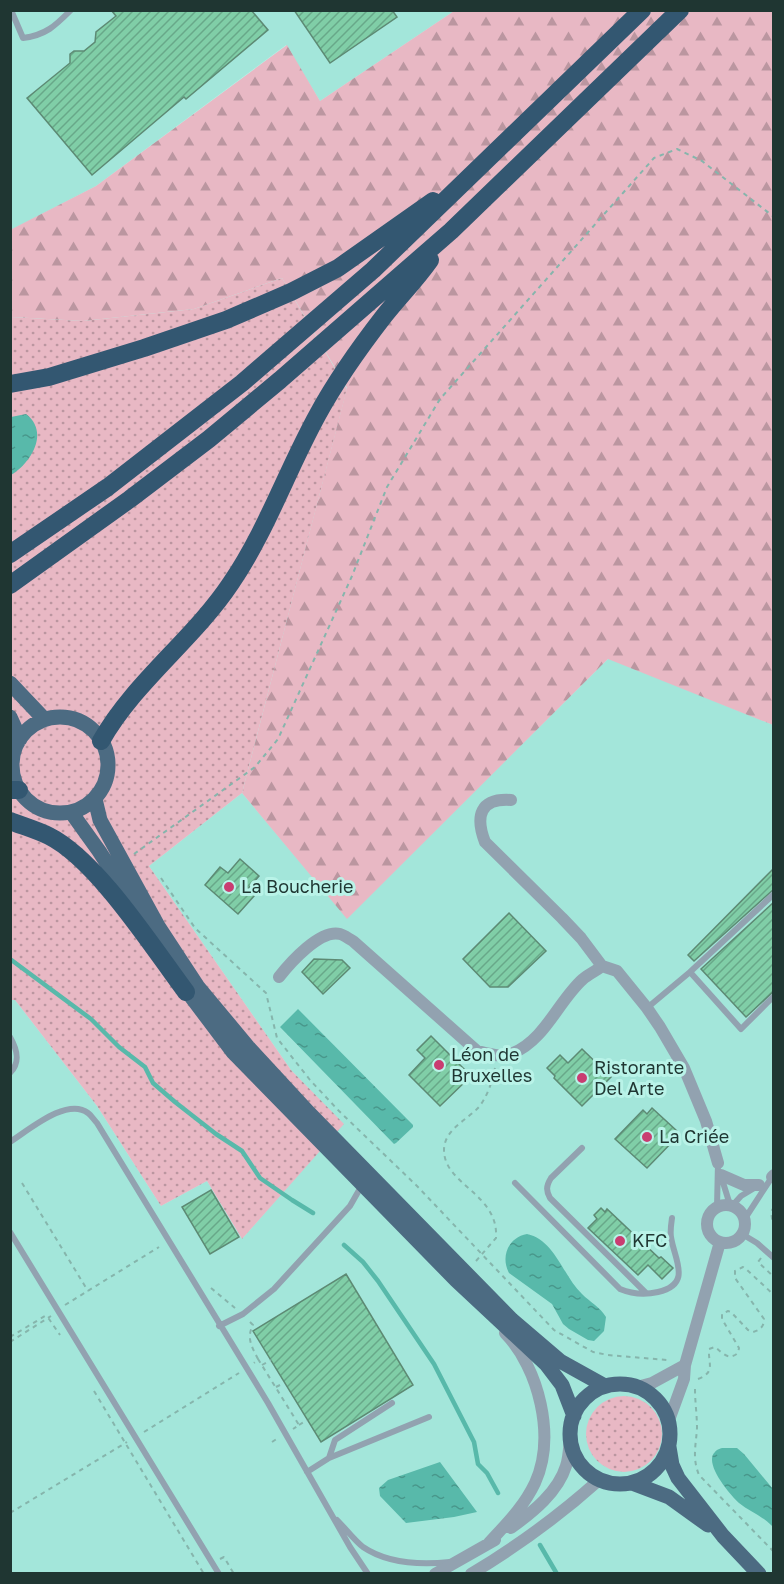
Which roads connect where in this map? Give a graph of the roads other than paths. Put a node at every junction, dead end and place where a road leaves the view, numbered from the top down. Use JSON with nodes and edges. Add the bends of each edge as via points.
{"nodes":[{"id":1,"x":11,"y":10,"type":"edge"},
{"id":2,"x":71,"y":10,"type":"edge"},
{"id":3,"x":642,"y":10,"type":"edge"},
{"id":4,"x":680,"y":10,"type":"edge"},
{"id":5,"x":472,"y":176,"type":"junction"},
{"id":6,"x":451,"y":231,"type":"junction"},
{"id":7,"x":49,"y":377,"type":"junction"},
{"id":8,"x":10,"y":384,"type":"edge"},
{"id":9,"x":10,"y":394,"type":"edge"},
{"id":10,"x":10,"y":554,"type":"edge"},
{"id":11,"x":10,"y":585,"type":"edge"},
{"id":12,"x":10,"y":682,"type":"edge"},
{"id":13,"x":10,"y":717,"type":"edge"},
{"id":14,"x":45,"y":720,"type":"junction"},
{"id":15,"x":20,"y":740,"type":"junction"},
{"id":16,"x":101,"y":741,"type":"junction"},
{"id":17,"x":15,"y":790,"type":"edge"},
{"id":18,"x":95,"y":799,"type":"junction"},
{"id":19,"x":511,"y":800,"type":"dead end"},
{"id":20,"x":70,"y":812,"type":"junction"},
{"id":21,"x":10,"y":821,"type":"edge"},
{"id":22,"x":774,"y":894,"type":"edge"},
{"id":23,"x":602,"y":966,"type":"junction"},
{"id":24,"x":690,"y":972,"type":"junction"},
{"id":25,"x":279,"y":977,"type":"dead end"},
{"id":26,"x":186,"y":992,"type":"junction"},
{"id":27,"x":774,"y":996,"type":"edge"},
{"id":28,"x":647,"y":1008,"type":"junction"},
{"id":29,"x":10,"y":1037,"type":"edge"},
{"id":30,"x":12,"y":1070,"type":"edge"},
{"id":31,"x":10,"y":1142,"type":"edge"},
{"id":32,"x":582,"y":1148,"type":"dead end"},
{"id":33,"x":719,"y":1169,"type":"junction"},
{"id":34,"x":773,"y":1176,"type":"edge"},
{"id":35,"x":515,"y":1183,"type":"dead end"},
{"id":36,"x":362,"y":1184,"type":"junction"},
{"id":37,"x":759,"y":1185,"type":"junction"},
{"id":38,"x":731,"y":1206,"type":"junction"},
{"id":39,"x":717,"y":1207,"type":"junction"},
{"id":40,"x":672,"y":1218,"type":"dead end"},
{"id":41,"x":744,"y":1220,"type":"junction"},
{"id":42,"x":10,"y":1232,"type":"edge"},
{"id":43,"x":742,"y":1234,"type":"junction"},
{"id":44,"x":720,"y":1242,"type":"junction"},
{"id":45,"x":774,"y":1258,"type":"edge"},
{"id":46,"x":461,"y":1276,"type":"junction"},
{"id":47,"x":646,"y":1293,"type":"junction"},
{"id":48,"x":219,"y":1326,"type":"junction"},
{"id":49,"x":685,"y":1365,"type":"junction"},
{"id":50,"x":604,"y":1386,"type":"junction"},
{"id":51,"x":637,"y":1388,"type":"junction"},
{"id":52,"x":392,"y":1404,"type":"dead end"},
{"id":53,"x":574,"y":1416,"type":"junction"},
{"id":54,"x":429,"y":1417,"type":"dead end"},
{"id":55,"x":668,"y":1423,"type":"junction"},
{"id":56,"x":570,"y":1438,"type":"junction"},
{"id":57,"x":669,"y":1447,"type":"junction"},
{"id":58,"x":329,"y":1458,"type":"junction"},
{"id":59,"x":307,"y":1472,"type":"junction"},
{"id":60,"x":599,"y":1480,"type":"junction"},
{"id":61,"x":632,"y":1483,"type":"junction"},
{"id":62,"x":331,"y":1513,"type":"junction"},
{"id":63,"x":723,"y":1536,"type":"junction"},
{"id":64,"x":488,"y":1545,"type":"junction"},
{"id":65,"x":458,"y":1561,"type":"junction"},
{"id":66,"x":472,"y":1573,"type":"edge"},
{"id":67,"x":219,"y":1574,"type":"edge"},
{"id":68,"x":368,"y":1574,"type":"edge"},
{"id":69,"x":435,"y":1574,"type":"edge"},
{"id":70,"x":759,"y":1574,"type":"edge"}],
"edges":[{"from":1,"to":2,"type":"lane","via":[[23,38],[38,36]]},
{"from":3,"to":5,"type":"highway"},
{"from":4,"to":6,"type":"highway"},
{"from":5,"to":7,"type":"highway","via":[[338,268],[291,292],[226,320]]},
{"from":5,"to":10,"type":"highway","via":[[374,270],[242,383],[108,487]]},
{"from":6,"to":11,"type":"highway","via":[[209,439]]},
{"from":6,"to":16,"type":"highway","via":[[360,346],[338,380],[300,448],[261,533],[222,596],[114,718]]},
{"from":7,"to":8,"type":"highway"},
{"from":7,"to":9,"type":"highway"},
{"from":12,"to":14,"type":"main road"},
{"from":13,"to":15,"type":"main road"},
{"from":14,"to":15,"type":"main road","via":[[26,731]]},
{"from":14,"to":16,"type":"main road","via":[[71,718],[88,727]]},
{"from":15,"to":17,"type":"main road","via":[[13,756]]},
{"from":16,"to":18,"type":"main road","via":[[107,757],[107,774]]},
{"from":17,"to":20,"type":"main road","via":[[41,809]]},
{"from":18,"to":20,"type":"main road"},
{"from":18,"to":46,"type":"main road","via":[[100,820],[122,862],[198,987]]},
{"from":19,"to":23,"type":"street","via":[[488,803],[481,813],[480,828],[485,842],[575,931]]},
{"from":20,"to":26,"type":"main road","via":[[147,924]]},
{"from":21,"to":26,"type":"highway","via":[[50,836],[82,860]]},
{"from":22,"to":24,"type":"lane"},
{"from":23,"to":25,"type":"street","via":[[582,980],[528,1043],[513,1053],[497,1056],[477,1051],[353,941],[340,934],[320,938]]},
{"from":23,"to":28,"type":"street","via":[[617,971]]},
{"from":24,"to":27,"type":"lane","via":[[741,1029]]},
{"from":24,"to":28,"type":"lane"},
{"from":26,"to":36,"type":"main road","via":[[233,1052]]},
{"from":28,"to":33,"type":"street","via":[[684,1068],[706,1121]]},
{"from":29,"to":30,"type":"lane","via":[[18,1059]]},
{"from":31,"to":48,"type":"lane","via":[[63,1109],[87,1112],[98,1123]]},
{"from":32,"to":47,"type":"lane","via":[[550,1178],[547,1192]]},
{"from":33,"to":37,"type":"street","via":[[744,1185]]},
{"from":33,"to":38,"type":"lane"},
{"from":33,"to":39,"type":"lane"},
{"from":34,"to":37,"type":"lane"},
{"from":34,"to":41,"type":"lane"},
{"from":35,"to":47,"type":"lane","via":[[620,1289]]},
{"from":36,"to":46,"type":"main road"},
{"from":36,"to":48,"type":"lane","via":[[350,1206],[274,1289],[243,1314]]},
{"from":37,"to":38,"type":"lane"},
{"from":38,"to":39,"type":"street"},
{"from":38,"to":41,"type":"street","via":[[738,1209]]},
{"from":39,"to":44,"type":"street","via":[[707,1223],[708,1231]]},
{"from":40,"to":47,"type":"lane","via":[[671,1240],[680,1274],[668,1289]]},
{"from":41,"to":43,"type":"street"},
{"from":42,"to":67,"type":"lane"},
{"from":43,"to":44,"type":"street","via":[[728,1243]]},
{"from":43,"to":45,"type":"lane"},
{"from":44,"to":49,"type":"street"},
{"from":46,"to":50,"type":"main road","via":[[560,1361]]},
{"from":46,"to":53,"type":"main road","via":[[546,1364],[562,1385]]},
{"from":46,"to":64,"type":"street","via":[[527,1365],[538,1389],[543,1424],[543,1454],[536,1480],[516,1515]]},
{"from":48,"to":59,"type":"lane"},
{"from":49,"to":51,"type":"street"},
{"from":49,"to":55,"type":"street"},
{"from":50,"to":51,"type":"main road","via":[[629,1384]]},
{"from":50,"to":53,"type":"main road","via":[[589,1395]]},
{"from":51,"to":55,"type":"main road","via":[[656,1398]]},
{"from":52,"to":58,"type":"lane","via":[[335,1440]]},
{"from":53,"to":56,"type":"main road"},
{"from":54,"to":58,"type":"lane"},
{"from":55,"to":57,"type":"main road"},
{"from":56,"to":60,"type":"main road","via":[[575,1455]]},
{"from":56,"to":64,"type":"street","via":[[567,1464],[560,1480],[534,1511]]},
{"from":57,"to":61,"type":"main road","via":[[662,1462],[648,1476]]},
{"from":57,"to":63,"type":"main road","via":[[678,1478]]},
{"from":58,"to":59,"type":"lane"},
{"from":59,"to":62,"type":"lane"},
{"from":60,"to":61,"type":"main road"},
{"from":60,"to":66,"type":"street","via":[[559,1514]]},
{"from":61,"to":63,"type":"main road","via":[[669,1497]]},
{"from":62,"to":65,"type":"lane","via":[[361,1546],[378,1556],[401,1562]]},
{"from":62,"to":68,"type":"lane"},
{"from":63,"to":70,"type":"main road"},
{"from":64,"to":65,"type":"street"},
{"from":65,"to":69,"type":"street"}]}
